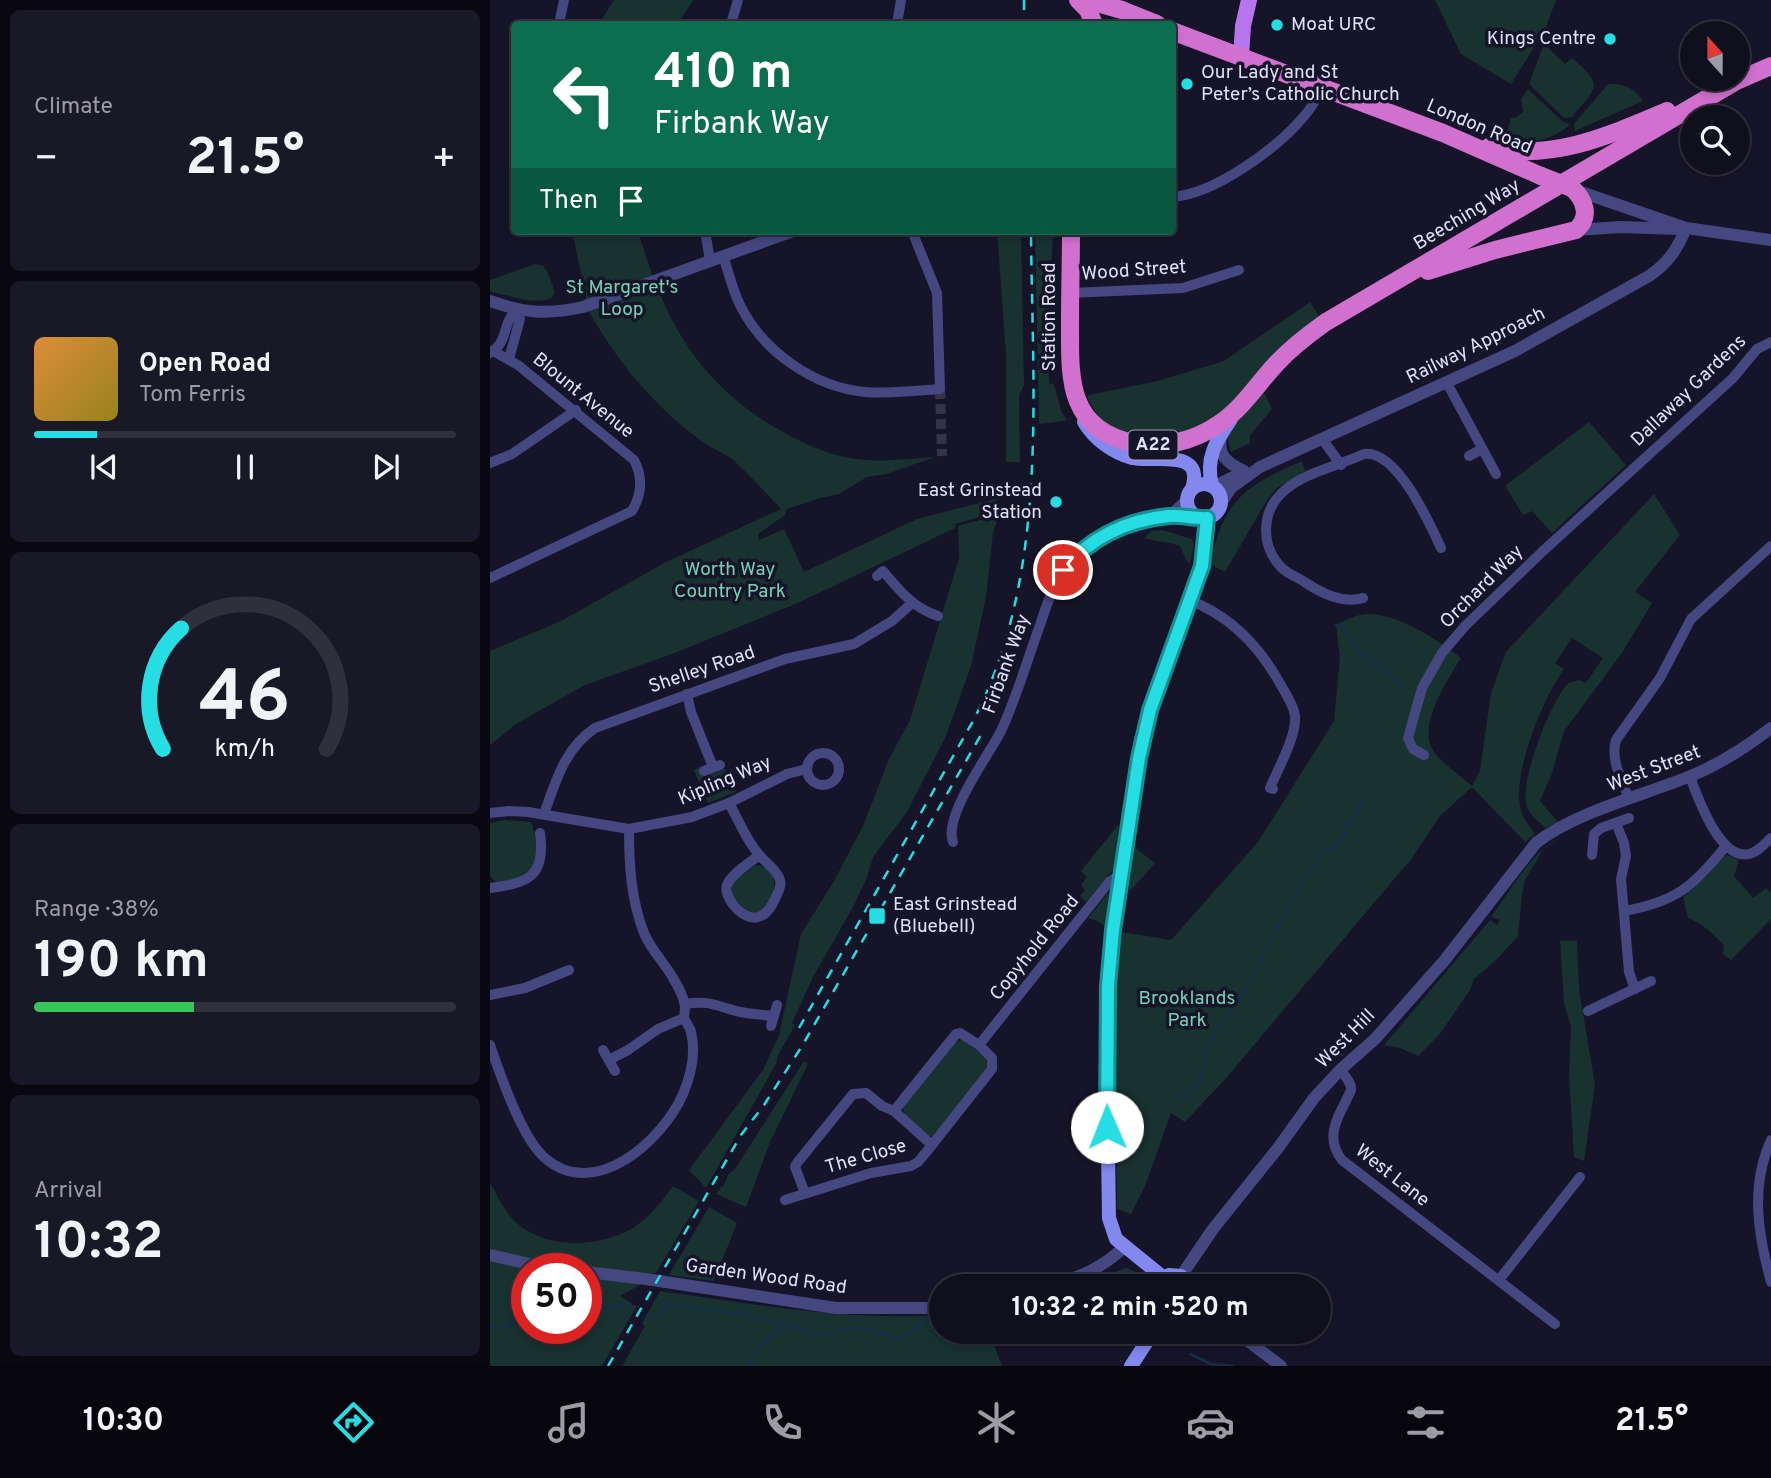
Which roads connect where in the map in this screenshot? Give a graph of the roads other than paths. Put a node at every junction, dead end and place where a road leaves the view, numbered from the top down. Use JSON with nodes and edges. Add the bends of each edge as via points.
{"nodes":[{"id":1,"x":564,"y":0,"type":"edge"},
{"id":2,"x":738,"y":0,"type":"edge"},
{"id":3,"x":901,"y":0,"type":"edge"},
{"id":4,"x":1078,"y":0,"type":"edge"},
{"id":5,"x":1087,"y":0,"type":"edge"},
{"id":6,"x":1249,"y":0,"type":"edge"},
{"id":7,"x":1139,"y":18,"type":"junction"},
{"id":8,"x":560,"y":21,"type":"edge"},
{"id":9,"x":732,"y":21,"type":"edge"},
{"id":10,"x":898,"y":21,"type":"edge"},
{"id":11,"x":1093,"y":21,"type":"edge"},
{"id":12,"x":1122,"y":21,"type":"edge"},
{"id":13,"x":1148,"y":21,"type":"edge"},
{"id":14,"x":1243,"y":26,"type":"junction"},
{"id":15,"x":1176,"y":32,"type":"edge"},
{"id":16,"x":1216,"y":47,"type":"junction"},
{"id":17,"x":1241,"y":57,"type":"junction"},
{"id":18,"x":1771,"y":65,"type":"edge"},
{"id":19,"x":1750,"y":75,"type":"edge"},
{"id":20,"x":1714,"y":91,"type":"edge"},
{"id":21,"x":1719,"y":91,"type":"edge"},
{"id":22,"x":1318,"y":95,"type":"junction"},
{"id":23,"x":1465,"y":142,"type":"junction"},
{"id":24,"x":1572,"y":188,"type":"junction"},
{"id":25,"x":1176,"y":196,"type":"edge"},
{"id":26,"x":1686,"y":228,"type":"junction"},
{"id":27,"x":1576,"y":230,"type":"junction"},
{"id":28,"x":707,"y":235,"type":"edge"},
{"id":29,"x":782,"y":235,"type":"edge"},
{"id":30,"x":914,"y":235,"type":"edge"},
{"id":31,"x":1071,"y":235,"type":"edge"},
{"id":32,"x":1771,"y":240,"type":"edge"},
{"id":33,"x":716,"y":258,"type":"junction"},
{"id":34,"x":1239,"y":270,"type":"dead end"},
{"id":35,"x":1389,"y":286,"type":"junction"},
{"id":36,"x":1070,"y":293,"type":"junction"},
{"id":37,"x":490,"y":300,"type":"edge"},
{"id":38,"x":517,"y":310,"type":"junction"},
{"id":39,"x":1771,"y":342,"type":"edge"},
{"id":40,"x":492,"y":352,"type":"edge"},
{"id":41,"x":509,"y":359,"type":"junction"},
{"id":42,"x":1447,"y":383,"type":"junction"},
{"id":43,"x":1074,"y":396,"type":"junction"},
{"id":44,"x":1240,"y":406,"type":"junction"},
{"id":45,"x":576,"y":410,"type":"junction"},
{"id":46,"x":1222,"y":432,"type":"junction"},
{"id":47,"x":1323,"y":440,"type":"junction"},
{"id":48,"x":1482,"y":449,"type":"junction"},
{"id":49,"x":1469,"y":456,"type":"dead end"},
{"id":50,"x":490,"y":463,"type":"edge"},
{"id":51,"x":1340,"y":465,"type":"junction"},
{"id":52,"x":1260,"y":467,"type":"junction"},
{"id":53,"x":1634,"y":469,"type":"joint"},
{"id":54,"x":1244,"y":471,"type":"junction"},
{"id":55,"x":1496,"y":474,"type":"dead end"},
{"id":56,"x":1212,"y":486,"type":"junction"},
{"id":57,"x":1189,"y":494,"type":"junction"},
{"id":58,"x":1221,"y":503,"type":"junction"},
{"id":59,"x":1169,"y":516,"type":"junction"},
{"id":60,"x":1202,"y":518,"type":"junction"},
{"id":61,"x":1441,"y":548,"type":"dead end"},
{"id":62,"x":1770,"y":548,"type":"edge"},
{"id":63,"x":877,"y":576,"type":"dead end"},
{"id":64,"x":490,"y":578,"type":"edge"},
{"id":65,"x":1363,"y":598,"type":"dead end"},
{"id":66,"x":1189,"y":600,"type":"junction"},
{"id":67,"x":911,"y":604,"type":"junction"},
{"id":68,"x":938,"y":616,"type":"dead end"},
{"id":69,"x":687,"y":694,"type":"junction"},
{"id":70,"x":1771,"y":728,"type":"edge"},
{"id":71,"x":1424,"y":755,"type":"dead end"},
{"id":72,"x":712,"y":768,"type":"dead end"},
{"id":73,"x":807,"y":769,"type":"dead end"},
{"id":74,"x":1689,"y":777,"type":"junction"},
{"id":75,"x":1273,"y":789,"type":"dead end"},
{"id":76,"x":1629,"y":799,"type":"junction"},
{"id":77,"x":729,"y":803,"type":"junction"},
{"id":78,"x":490,"y":813,"type":"edge"},
{"id":79,"x":544,"y":814,"type":"junction"},
{"id":80,"x":1629,"y":818,"type":"dead end"},
{"id":81,"x":1616,"y":823,"type":"junction"},
{"id":82,"x":629,"y":830,"type":"junction"},
{"id":83,"x":540,"y":833,"type":"dead end"},
{"id":84,"x":1545,"y":836,"type":"joint"},
{"id":85,"x":1771,"y":838,"type":"edge"},
{"id":86,"x":953,"y":842,"type":"dead end"},
{"id":87,"x":1725,"y":847,"type":"junction"},
{"id":88,"x":759,"y":855,"type":"junction"},
{"id":89,"x":1592,"y":855,"type":"dead end"},
{"id":90,"x":1121,"y":878,"type":"junction"},
{"id":91,"x":490,"y":888,"type":"edge"},
{"id":92,"x":1624,"y":911,"type":"junction"},
{"id":93,"x":569,"y":969,"type":"dead end"},
{"id":94,"x":1651,"y":981,"type":"dead end"},
{"id":95,"x":1636,"y":989,"type":"junction"},
{"id":96,"x":490,"y":995,"type":"edge"},
{"id":97,"x":685,"y":1004,"type":"junction"},
{"id":98,"x":1588,"y":1012,"type":"dead end"},
{"id":99,"x":774,"y":1016,"type":"dead end"},
{"id":100,"x":684,"y":1018,"type":"junction"},
{"id":101,"x":490,"y":1045,"type":"edge"},
{"id":102,"x":979,"y":1045,"type":"junction"},
{"id":103,"x":1340,"y":1070,"type":"junction"},
{"id":104,"x":615,"y":1071,"type":"dead end"},
{"id":105,"x":894,"y":1111,"type":"junction"},
{"id":106,"x":1771,"y":1140,"type":"edge"},
{"id":107,"x":932,"y":1146,"type":"junction"},
{"id":108,"x":1580,"y":1177,"type":"dead end"},
{"id":109,"x":804,"y":1193,"type":"junction"},
{"id":110,"x":785,"y":1200,"type":"dead end"},
{"id":111,"x":1124,"y":1247,"type":"junction"},
{"id":112,"x":490,"y":1255,"type":"edge"},
{"id":113,"x":511,"y":1260,"type":"edge"},
{"id":114,"x":602,"y":1274,"type":"edge"},
{"id":115,"x":1083,"y":1274,"type":"edge"},
{"id":116,"x":1153,"y":1274,"type":"edge"},
{"id":117,"x":1188,"y":1274,"type":"edge"},
{"id":118,"x":1499,"y":1280,"type":"junction"},
{"id":119,"x":1771,"y":1282,"type":"edge"},
{"id":120,"x":929,"y":1308,"type":"edge"},
{"id":121,"x":1555,"y":1324,"type":"dead end"},
{"id":122,"x":1145,"y":1344,"type":"edge"},
{"id":123,"x":1252,"y":1344,"type":"edge"},
{"id":124,"x":1131,"y":1366,"type":"edge"},
{"id":125,"x":1281,"y":1366,"type":"edge"}],
"edges":[{"from":1,"to":8,"type":"street"},
{"from":2,"to":9,"type":"street"},
{"from":3,"to":10,"type":"street"},
{"from":4,"to":11,"type":"highway"},
{"from":5,"to":7,"type":"highway"},
{"from":6,"to":14,"type":"main road"},
{"from":7,"to":12,"type":"highway"},
{"from":7,"to":13,"type":"highway"},
{"from":14,"to":16,"type":"main road"},
{"from":14,"to":17,"type":"main road"},
{"from":15,"to":16,"type":"highway","name":"London Road","number":"A22"},
{"from":16,"to":17,"type":"highway","name":"London Road","number":"A22"},
{"from":17,"to":22,"type":"highway","name":"London Road","number":"A22"},
{"from":18,"to":19,"type":"highway","name":"Beeching Way","number":"A22"},
{"from":20,"to":23,"type":"highway","name":"Beeching Way","number":"A22","via":[[1573,146],[1518,152]]},
{"from":21,"to":35,"type":"highway","name":"Beeching Way","number":"A22"},
{"from":22,"to":23,"type":"highway","name":"London Road","number":"A22"},
{"from":22,"to":25,"type":"street","via":[[1285,136],[1226,179]]},
{"from":23,"to":24,"type":"highway","name":"London Road","number":"A22","bridge":true},
{"from":24,"to":26,"type":"street","name":"London Road"},
{"from":24,"to":27,"type":"highway","via":[[1585,210]]},
{"from":26,"to":27,"type":"street","name":"London Road"},
{"from":26,"to":32,"type":"street","name":"London Road"},
{"from":26,"to":42,"type":"street","name":"Railway Approach","via":[[1673,255],[1649,276]]},
{"from":27,"to":35,"type":"highway","name":"London Road","number":"A22","via":[[1495,250]]},
{"from":28,"to":33,"type":"street"},
{"from":29,"to":33,"type":"street"},
{"from":30,"to":33,"type":"street","via":[[937,293],[940,389],[863,392],[826,382],[802,369],[780,356],[752,324]]},
{"from":31,"to":36,"type":"highway","name":"Station Road","number":"A22"},
{"from":33,"to":38,"type":"street","via":[[568,310]]},
{"from":34,"to":36,"type":"street","name":"Wood Street","via":[[1183,288]]},
{"from":35,"to":44,"type":"highway","name":"Beeching Way","number":"A22","via":[[1305,337]]},
{"from":36,"to":43,"type":"highway","name":"Station Road","number":"A22"},
{"from":37,"to":38,"type":"street"},
{"from":38,"to":40,"type":"street","name":"Blount Avenue","via":[[510,315],[503,342]]},
{"from":38,"to":41,"type":"street","name":"Blount Avenue","via":[[520,319]]},
{"from":39,"to":53,"type":"street","name":"Dallaway Gardens","via":[[1757,349]]},
{"from":40,"to":41,"type":"street","name":"Blount Avenue"},
{"from":41,"to":45,"type":"street","name":"Blount Avenue"},
{"from":42,"to":47,"type":"street","name":"Railway Approach"},
{"from":42,"to":48,"type":"street"},
{"from":43,"to":44,"type":"highway","name":"Beeching Way","number":"A22","via":[[1087,418],[1102,431],[1128,442],[1153,445],[1200,434]]},
{"from":43,"to":57,"type":"main road","name":"Station Road","via":[[1085,424],[1104,444],[1131,458],[1182,460],[1195,477]]},
{"from":44,"to":46,"type":"main road","name":"Beeching Way"},
{"from":45,"to":50,"type":"street","via":[[512,454]]},
{"from":45,"to":64,"type":"street","name":"Blount Avenue","via":[[634,460],[641,485],[639,500],[632,511]]},
{"from":46,"to":54,"type":"street","via":[[1222,456]]},
{"from":46,"to":56,"type":"main road","name":"Beeching Way","via":[[1210,455]]},
{"from":47,"to":51,"type":"street"},
{"from":47,"to":52,"type":"street","name":"Railway Approach"},
{"from":48,"to":49,"type":"street"},
{"from":48,"to":55,"type":"street"},
{"from":51,"to":61,"type":"street","via":[[1364,454],[1384,458],[1417,499]]},
{"from":51,"to":65,"type":"street","via":[[1284,491],[1269,515],[1266,539],[1283,569],[1313,589],[1347,601]]},
{"from":52,"to":54,"type":"street","name":"Railway Approach"},
{"from":52,"to":58,"type":"street","name":"Railway Approach","via":[[1231,488]]},
{"from":53,"to":71,"type":"street","name":"Orchard Way","via":[[1543,551],[1442,653],[1422,688],[1408,738],[1413,749]]},
{"from":54,"to":56,"type":"street","name":"Railway Approach"},
{"from":56,"to":57,"type":"main road","via":[[1201,484]]},
{"from":56,"to":58,"type":"main road"},
{"from":57,"to":59,"type":"street","name":"Firbank Way"},
{"from":57,"to":60,"type":"main road","via":[[1190,512]]},
{"from":58,"to":60,"type":"main road","via":[[1217,513]]},
{"from":59,"to":60,"type":"street","name":"Firbank Way"},
{"from":59,"to":86,"type":"street","name":"Firbank Way","via":[[1108,532],[1063,570],[1002,729],[959,807],[951,832]]},
{"from":60,"to":66,"type":"main road","via":[[1202,566]]},
{"from":62,"to":76,"type":"street","via":[[1691,619],[1660,678],[1616,740],[1614,759]]},
{"from":63,"to":67,"type":"street","via":[[883,571]]},
{"from":66,"to":75,"type":"street","via":[[1209,607],[1249,640],[1293,707],[1294,728]]},
{"from":66,"to":90,"type":"main road","via":[[1142,740]]},
{"from":67,"to":68,"type":"street"},
{"from":67,"to":69,"type":"street","name":"Shelley Road","via":[[892,621],[853,643],[785,659]]},
{"from":69,"to":72,"type":"street"},
{"from":69,"to":79,"type":"street","name":"Shelley Road","via":[[607,722],[584,735],[566,756]]},
{"from":70,"to":74,"type":"street","name":"West Street","via":[[1725,760]]},
{"from":73,"to":77,"type":"street","name":"Kipling Way"},
{"from":74,"to":76,"type":"street","name":"West Street"},
{"from":74,"to":87,"type":"street"},
{"from":76,"to":84,"type":"street","name":"West Street"},
{"from":77,"to":82,"type":"street","name":"Kipling Way","via":[[692,817]]},
{"from":77,"to":88,"type":"street"},
{"from":78,"to":79,"type":"street","name":"Kipling Way"},
{"from":79,"to":82,"type":"street","name":"Kipling Way"},
{"from":80,"to":81,"type":"street"},
{"from":81,"to":89,"type":"street","via":[[1594,834]]},
{"from":81,"to":92,"type":"street","via":[[1625,844]]},
{"from":82,"to":97,"type":"street","via":[[629,867],[640,921]]},
{"from":83,"to":91,"type":"street","via":[[548,846],[534,873],[526,881]]},
{"from":84,"to":103,"type":"street","name":"West Hill","via":[[1391,1022]]},
{"from":85,"to":87,"type":"street","via":[[1748,854]]},
{"from":87,"to":92,"type":"street","via":[[1705,872],[1679,893],[1651,906]]},
{"from":88,"to":88,"type":"street","via":[[725,889],[728,898],[753,919],[767,913],[780,887],[780,878]]},
{"from":90,"to":102,"type":"street","name":"Copyhold Road","via":[[1109,882]]},
{"from":90,"to":111,"type":"main road","via":[[1106,1016],[1109,1218]]},
{"from":92,"to":95,"type":"street","via":[[1629,972]]},
{"from":93,"to":96,"type":"street","via":[[526,988]]},
{"from":94,"to":95,"type":"street"},
{"from":95,"to":98,"type":"street"},
{"from":97,"to":99,"type":"street","via":[[701,1001]]},
{"from":97,"to":100,"type":"street"},
{"from":100,"to":101,"type":"street","via":[[691,1029],[692,1063],[676,1109],[637,1151],[600,1171],[558,1167],[535,1147]]},
{"from":100,"to":104,"type":"street","via":[[628,1050],[606,1055]]},
{"from":102,"to":105,"type":"street","via":[[956,1034]]},
{"from":102,"to":107,"type":"street","via":[[992,1058],[992,1069]]},
{"from":103,"to":117,"type":"street","name":"West Hill","via":[[1221,1219]]},
{"from":103,"to":118,"type":"street","name":"West Lane","via":[[1351,1090],[1333,1133],[1342,1160]]},
{"from":105,"to":107,"type":"street"},
{"from":105,"to":109,"type":"street","name":"The Close","via":[[866,1093],[853,1094],[795,1167]]},
{"from":106,"to":119,"type":"street","via":[[1759,1181],[1757,1214]]},
{"from":107,"to":109,"type":"street","name":"The Close","via":[[911,1166]]},
{"from":108,"to":118,"type":"street"},
{"from":109,"to":110,"type":"street","name":"The Close"},
{"from":111,"to":115,"type":"street","via":[[1110,1262]]},
{"from":111,"to":116,"type":"main road"},
{"from":112,"to":113,"type":"street"},
{"from":114,"to":120,"type":"street","name":"Garden Wood Road","via":[[836,1308]]},
{"from":118,"to":121,"type":"street","name":"West Lane"},
{"from":122,"to":124,"type":"main road"},
{"from":123,"to":125,"type":"street"}]}
